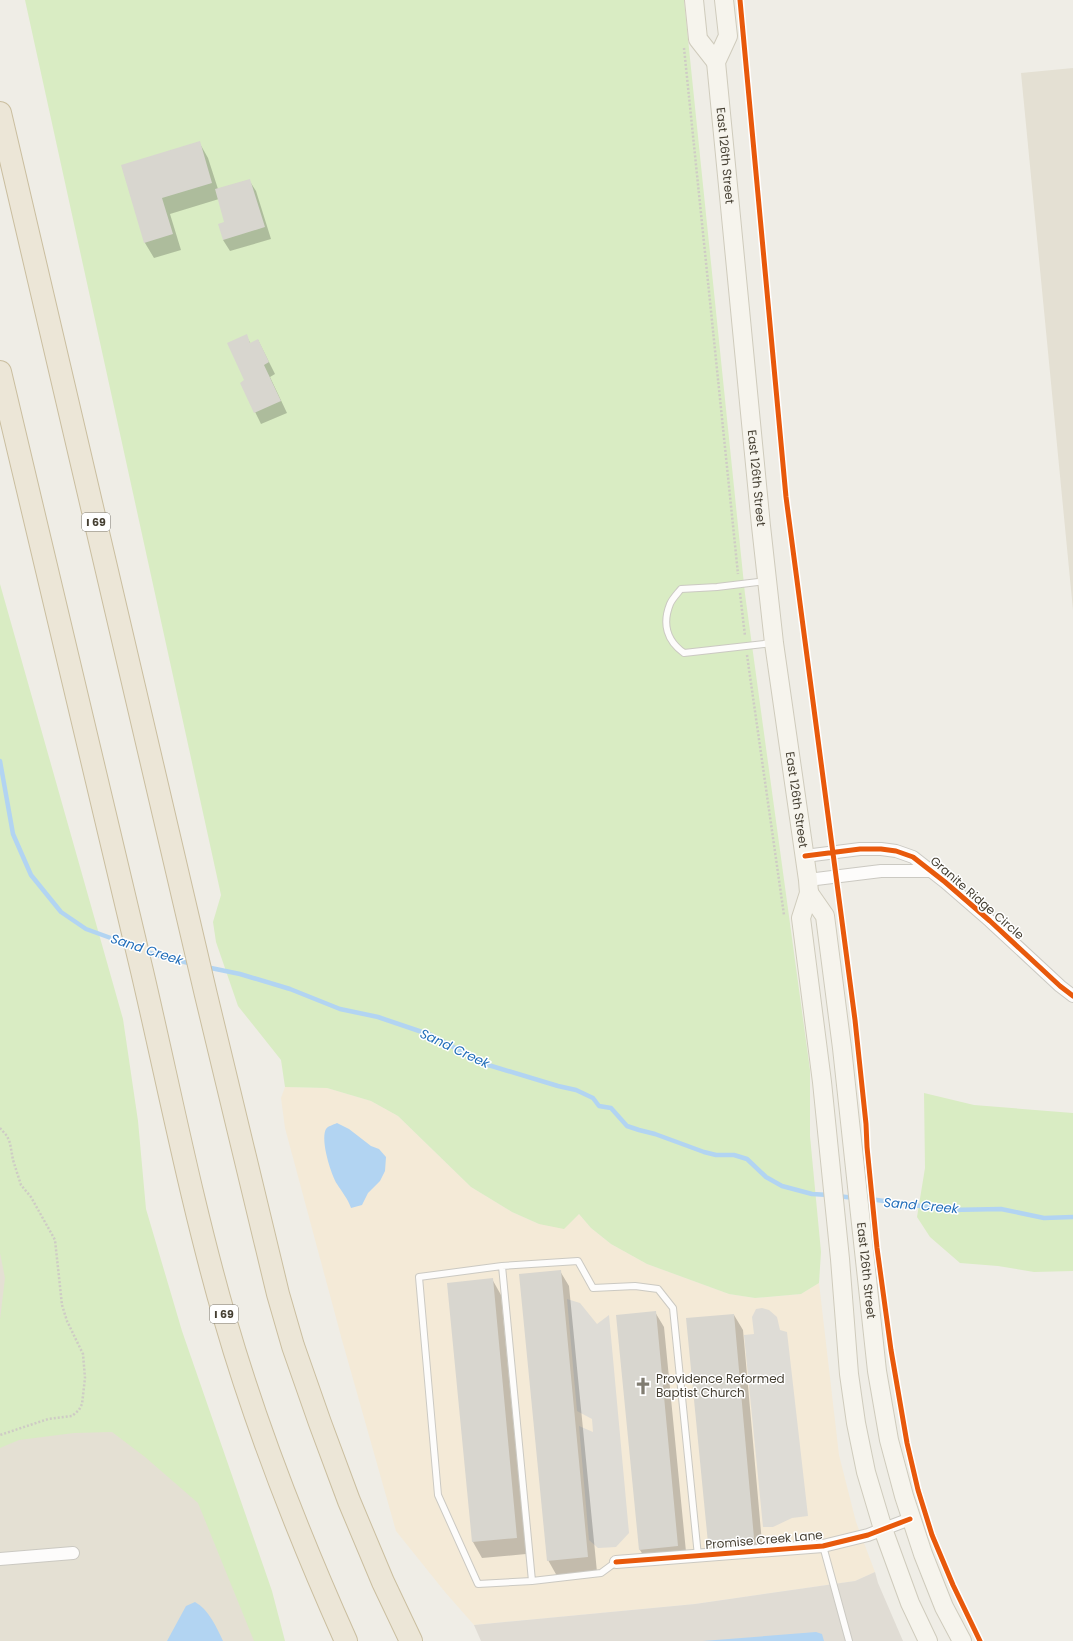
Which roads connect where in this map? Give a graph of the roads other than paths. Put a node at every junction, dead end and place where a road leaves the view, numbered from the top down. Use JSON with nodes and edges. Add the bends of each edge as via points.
{"nodes":[{"id":1,"x":694,"y":0,"type":"edge"},
{"id":2,"x":724,"y":0,"type":"edge"},
{"id":3,"x":716,"y":62,"type":"junction"},
{"id":4,"x":0,"y":113,"type":"edge"},
{"id":5,"x":0,"y":372,"type":"edge"},
{"id":6,"x":767,"y":581,"type":"junction"},
{"id":7,"x":774,"y":643,"type":"junction"},
{"id":8,"x":804,"y":856,"type":"junction"},
{"id":9,"x":930,"y":871,"type":"junction"},
{"id":10,"x":809,"y":886,"type":"junction"},
{"id":11,"x":1073,"y":996,"type":"edge"},
{"id":12,"x":502,"y":1266,"type":"junction"},
{"id":13,"x":910,"y":1519,"type":"junction"},
{"id":14,"x":883,"y":1529,"type":"junction"},
{"id":15,"x":823,"y":1546,"type":"junction"},
{"id":16,"x":73,"y":1553,"type":"dead end"},
{"id":17,"x":698,"y":1556,"type":"junction"},
{"id":18,"x":0,"y":1559,"type":"edge"},
{"id":19,"x":616,"y":1562,"type":"joint"},
{"id":20,"x":532,"y":1581,"type":"junction"},
{"id":21,"x":346,"y":1641,"type":"edge"},
{"id":22,"x":411,"y":1641,"type":"edge"},
{"id":23,"x":849,"y":1641,"type":"edge"},
{"id":24,"x":928,"y":1641,"type":"edge"},
{"id":25,"x":962,"y":1641,"type":"edge"}],
"edges":[{"from":1,"to":3,"type":"main road","via":[[698,39]]},
{"from":2,"to":3,"type":"main road","via":[[728,36]]},
{"from":3,"to":6,"type":"main road","name":"East 126th Street"},
{"from":4,"to":22,"type":"highway","number":"I 69","via":[[278,1294],[293,1346],[349,1501]]},
{"from":5,"to":21,"type":"highway","number":"I 69","via":[[210,1262],[259,1427],[317,1577]]},
{"from":6,"to":7,"type":"main road","name":"East 126th Street"},
{"from":6,"to":7,"type":"lane","via":[[681,589],[670,604],[665,627],[675,647],[684,653]]},
{"from":7,"to":8,"type":"main road","name":"East 126th Street"},
{"from":8,"to":9,"type":"street","name":"Granite Ridge Circle","via":[[860,849],[889,850],[913,857]]},
{"from":8,"to":10,"type":"main road","name":"East 126th Street"},
{"from":9,"to":10,"type":"street","name":"Granite Ridge Circle","via":[[881,871]]},
{"from":9,"to":11,"type":"street","name":"Granite Ridge Circle"},
{"from":10,"to":13,"type":"main road","name":"East 126th Street","via":[[825,916],[877,1371],[889,1440]]},
{"from":10,"to":14,"type":"main road","name":"East 126th Street","via":[[801,918],[818,1041],[852,1399],[861,1451]]},
{"from":12,"to":17,"type":"lane","via":[[578,1261],[593,1288],[635,1286],[658,1289],[673,1308]]},
{"from":12,"to":20,"type":"lane"},
{"from":12,"to":20,"type":"lane","via":[[419,1277],[438,1496],[478,1584]]},
{"from":13,"to":14,"type":"street","name":"Promise Creek Lane"},
{"from":13,"to":25,"type":"main road","name":"East 126th Street","via":[[934,1584]]},
{"from":14,"to":15,"type":"street","name":"Promise Creek Lane"},
{"from":14,"to":24,"type":"main road","name":"East 126th Street","via":[[910,1602]]},
{"from":15,"to":17,"type":"street","name":"Promise Creek Lane"},
{"from":15,"to":23,"type":"lane"},
{"from":16,"to":18,"type":"street"},
{"from":17,"to":19,"type":"street","name":"Promise Creek Lane"},
{"from":19,"to":20,"type":"lane","via":[[601,1573]]}]}
